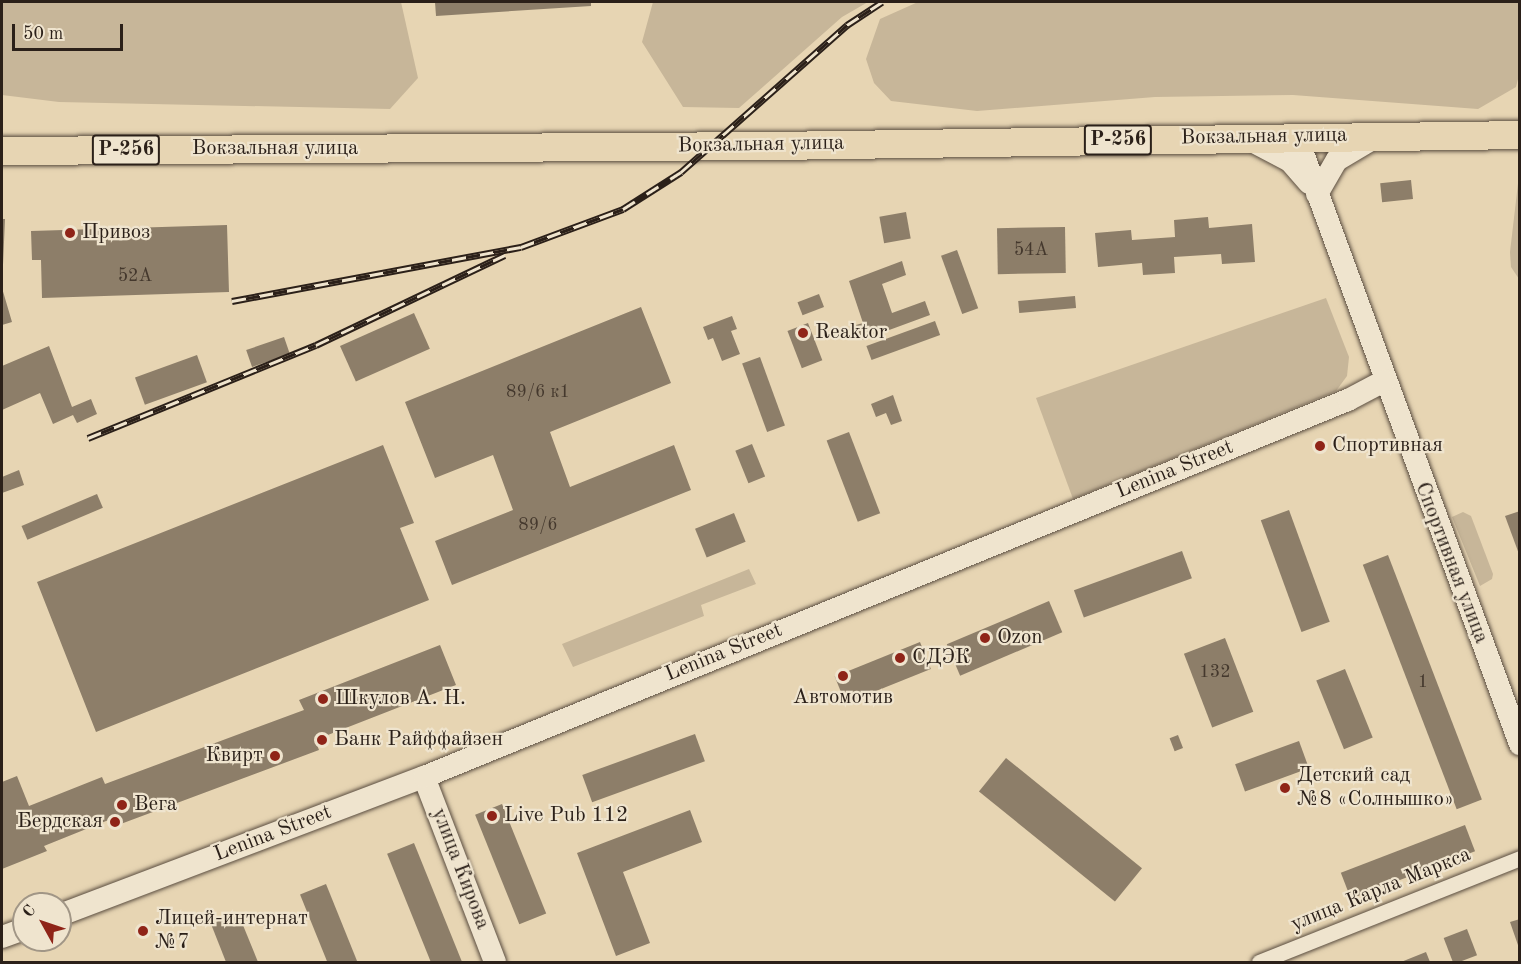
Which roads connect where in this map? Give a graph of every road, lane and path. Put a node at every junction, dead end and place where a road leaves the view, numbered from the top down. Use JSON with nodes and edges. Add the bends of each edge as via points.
{"nodes":[{"id":1,"x":1381,"y":135,"type":"junction"},
{"id":2,"x":1520,"y":135,"type":"edge"},
{"id":3,"x":1297,"y":137,"type":"junction"},
{"id":4,"x":1243,"y":138,"type":"junction"},
{"id":5,"x":2,"y":151,"type":"edge"},
{"id":6,"x":1317,"y":194,"type":"junction"},
{"id":7,"x":1384,"y":381,"type":"junction"},
{"id":8,"x":1520,"y":744,"type":"edge"},
{"id":9,"x":424,"y":777,"type":"junction"},
{"id":10,"x":1520,"y":858,"type":"edge"},
{"id":11,"x":72,"y":910,"type":"edge"},
{"id":12,"x":495,"y":963,"type":"edge"},
{"id":13,"x":1259,"y":963,"type":"edge"}],
"edges":[{"from":1,"to":2,"type":"highway","name":"Вокзальная улица","number":"Р-256"},
{"from":1,"to":3,"type":"highway","name":"Вокзальная улица","number":"Р-256"},
{"from":1,"to":6,"type":"main road","via":[[1337,160]]},
{"from":3,"to":4,"type":"highway","name":"Вокзальная улица","number":"Р-256"},
{"from":3,"to":6,"type":"main road","name":"Спортивная улица"},
{"from":4,"to":5,"type":"highway","name":"Вокзальная улица","number":"Р-256"},
{"from":4,"to":6,"type":"main road","via":[[1290,160]]},
{"from":6,"to":7,"type":"main road","name":"Спортивная улица"},
{"from":7,"to":8,"type":"main road","name":"Спортивная улица"},
{"from":7,"to":9,"type":"main road","name":"Lenina Street","via":[[1348,400]]},
{"from":9,"to":11,"type":"main road","name":"Lenina Street"},
{"from":9,"to":12,"type":"main road","name":"улица Кирова"},
{"from":10,"to":13,"type":"street","name":"улица Карла Маркса"}]}
